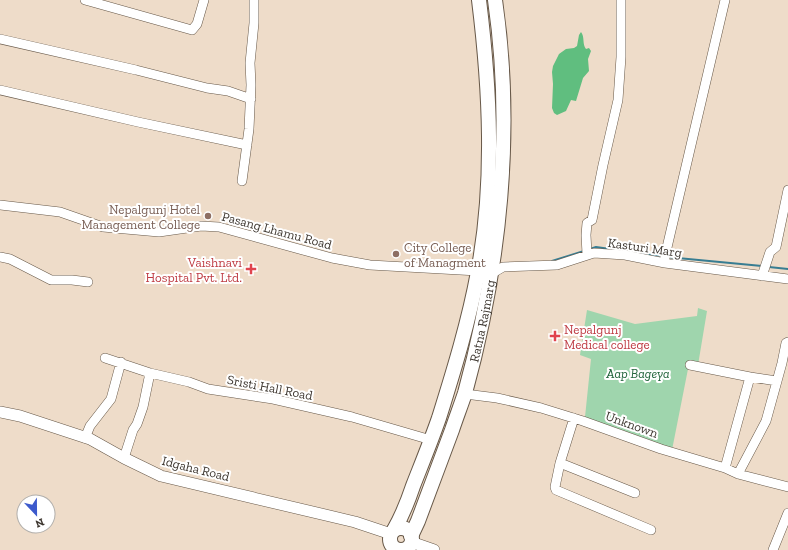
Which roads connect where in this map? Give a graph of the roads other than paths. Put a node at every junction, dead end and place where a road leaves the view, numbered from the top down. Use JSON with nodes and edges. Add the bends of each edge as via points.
{"nodes":[{"id":1,"x":84,"y":0,"type":"edge"},
{"id":2,"x":204,"y":0,"type":"edge"},
{"id":3,"x":254,"y":0,"type":"edge"},
{"id":4,"x":479,"y":0,"type":"edge"},
{"id":5,"x":495,"y":0,"type":"edge"},
{"id":6,"x":620,"y":0,"type":"edge"},
{"id":7,"x":725,"y":0,"type":"edge"},
{"id":8,"x":0,"y":39,"type":"edge"},
{"id":9,"x":0,"y":90,"type":"edge"},
{"id":10,"x":251,"y":99,"type":"junction"},
{"id":11,"x":247,"y":145,"type":"junction"},
{"id":12,"x":242,"y":181,"type":"dead end"},
{"id":13,"x":788,"y":190,"type":"edge"},
{"id":14,"x":0,"y":205,"type":"edge"},
{"id":15,"x":587,"y":254,"type":"junction"},
{"id":16,"x":0,"y":257,"type":"edge"},
{"id":17,"x":665,"y":263,"type":"junction"},
{"id":18,"x":485,"y":273,"type":"junction"},
{"id":19,"x":762,"y":276,"type":"junction"},
{"id":20,"x":788,"y":279,"type":"edge"},
{"id":21,"x":88,"y":282,"type":"dead end"},
{"id":22,"x":788,"y":342,"type":"edge"},
{"id":23,"x":105,"y":358,"type":"dead end"},
{"id":24,"x":121,"y":362,"type":"junction"},
{"id":25,"x":690,"y":366,"type":"dead end"},
{"id":26,"x":150,"y":373,"type":"junction"},
{"id":27,"x":750,"y":377,"type":"junction"},
{"id":28,"x":777,"y":381,"type":"junction"},
{"id":29,"x":465,"y":394,"type":"junction"},
{"id":30,"x":0,"y":412,"type":"edge"},
{"id":31,"x":574,"y":418,"type":"junction"},
{"id":32,"x":86,"y":438,"type":"junction"},
{"id":33,"x":431,"y":440,"type":"junction"},
{"id":34,"x":124,"y":458,"type":"junction"},
{"id":35,"x":560,"y":463,"type":"junction"},
{"id":36,"x":725,"y":468,"type":"junction"},
{"id":37,"x":738,"y":474,"type":"junction"},
{"id":38,"x":788,"y":487,"type":"edge"},
{"id":39,"x":635,"y":493,"type":"dead end"},
{"id":40,"x":788,"y":513,"type":"edge"},
{"id":41,"x":651,"y":530,"type":"dead end"},
{"id":42,"x":390,"y":538,"type":"edge"},
{"id":43,"x":409,"y":544,"type":"edge"},
{"id":44,"x":434,"y":550,"type":"edge"},
{"id":45,"x":772,"y":550,"type":"edge"}],
"edges":[{"from":1,"to":2,"type":"street","via":[[192,30],[197,24]]},
{"from":3,"to":10,"type":"street","via":[[250,63]]},
{"from":4,"to":18,"type":"highway","name":"Ratna Rajmarg","via":[[489,127],[484,223]]},
{"from":5,"to":18,"type":"highway","name":"Ratna Rajmarg","via":[[503,71],[502,181]]},
{"from":6,"to":15,"type":"street","via":[[621,57],[618,100],[597,203],[592,220],[587,223]]},
{"from":7,"to":17,"type":"street"},
{"from":8,"to":10,"type":"street","via":[[228,91]]},
{"from":9,"to":11,"type":"street"},
{"from":10,"to":11,"type":"street"},
{"from":11,"to":12,"type":"street"},
{"from":13,"to":19,"type":"street","via":[[776,247],[770,252]]},
{"from":14,"to":18,"type":"street","name":"Pasang Lhamu Road","via":[[60,212],[103,227],[159,232],[201,226],[219,227],[332,258],[370,265]]},
{"from":15,"to":17,"type":"street","name":"Kasturi Marg","via":[[625,255]]},
{"from":15,"to":18,"type":"street","name":"Kasturi Marg","via":[[557,265],[503,267]]},
{"from":16,"to":21,"type":"street","via":[[10,259],[51,280]]},
{"from":17,"to":19,"type":"street","name":"Kasturi Marg"},
{"from":18,"to":29,"type":"highway","name":"Ratna Rajmarg"},
{"from":18,"to":33,"type":"highway","name":"Ratna Rajmarg"},
{"from":19,"to":20,"type":"street","name":"Kasturi Marg"},
{"from":22,"to":28,"type":"street"},
{"from":23,"to":24,"type":"street","name":"Sristi Hall Road"},
{"from":24,"to":26,"type":"street","name":"Sristi Hall Road"},
{"from":24,"to":32,"type":"street","via":[[111,399],[90,426]]},
{"from":25,"to":27,"type":"street"},
{"from":26,"to":33,"type":"street","name":"Sristi Hall Road","via":[[208,389],[273,399],[352,417]]},
{"from":26,"to":34,"type":"street","via":[[143,407]]},
{"from":27,"to":28,"type":"street"},
{"from":27,"to":36,"type":"street"},
{"from":28,"to":37,"type":"street","via":[[766,421]]},
{"from":29,"to":31,"type":"street","name":"Unknown","via":[[497,398]]},
{"from":29,"to":43,"type":"highway","name":"Ratna Rajmarg"},
{"from":30,"to":32,"type":"street","name":"Idgaha Road"},
{"from":31,"to":35,"type":"street"},
{"from":31,"to":36,"type":"street","name":"Unknown","via":[[661,449]]},
{"from":32,"to":34,"type":"street","name":"Idgaha Road"},
{"from":33,"to":42,"type":"highway","name":"Ratna Rajmarg"},
{"from":34,"to":42,"type":"street","name":"Idgaha Road","via":[[161,476],[355,522]]},
{"from":35,"to":39,"type":"street"},
{"from":35,"to":41,"type":"street","via":[[556,490]]},
{"from":36,"to":37,"type":"street","name":"Unknown"},
{"from":37,"to":38,"type":"street","name":"Unknown"},
{"from":40,"to":45,"type":"street"},
{"from":42,"to":43,"type":"highway","via":[[399,528],[404,528],[408,531]]},
{"from":43,"to":44,"type":"street"}]}
